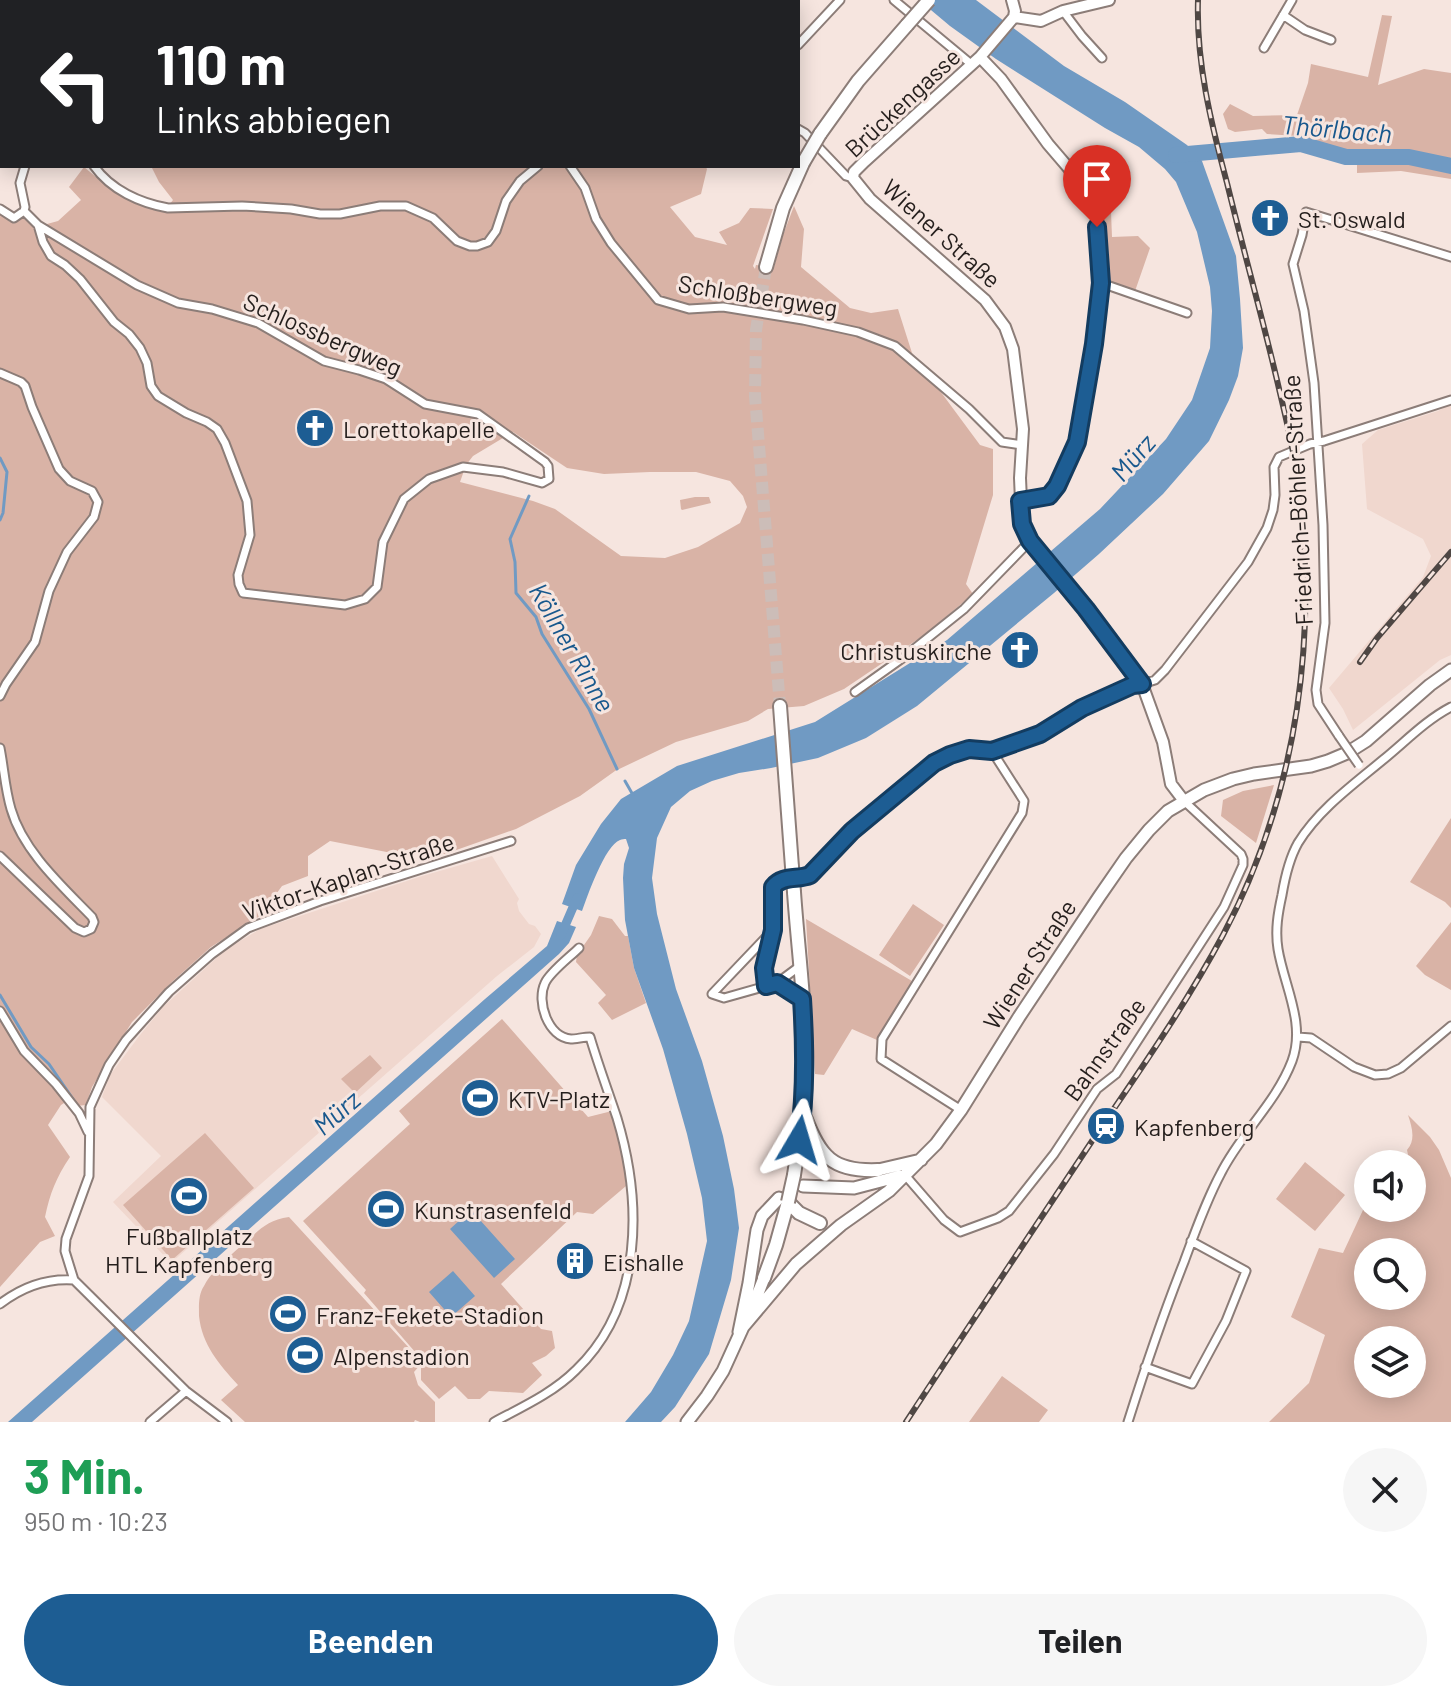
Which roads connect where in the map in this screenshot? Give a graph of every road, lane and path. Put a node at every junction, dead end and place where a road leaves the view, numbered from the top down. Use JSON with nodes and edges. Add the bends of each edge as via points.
{"nodes":[{"id":1,"x":840,"y":0,"type":"edge"},
{"id":2,"x":894,"y":0,"type":"edge"},
{"id":3,"x":929,"y":0,"type":"edge"},
{"id":4,"x":1012,"y":0,"type":"edge"},
{"id":5,"x":1109,"y":0,"type":"edge"},
{"id":6,"x":1292,"y":0,"type":"edge"},
{"id":7,"x":1063,"y":11,"type":"junction"},
{"id":8,"x":1283,"y":15,"type":"junction"},
{"id":9,"x":1014,"y":17,"type":"junction"},
{"id":10,"x":1331,"y":40,"type":"dead end"},
{"id":11,"x":800,"y":43,"type":"edge"},
{"id":12,"x":1264,"y":48,"type":"dead end"},
{"id":13,"x":1102,"y":58,"type":"dead end"},
{"id":14,"x":976,"y":61,"type":"junction"},
{"id":15,"x":800,"y":130,"type":"edge"},
{"id":16,"x":24,"y":168,"type":"edge"},
{"id":17,"x":96,"y":168,"type":"edge"},
{"id":18,"x":536,"y":168,"type":"edge"},
{"id":19,"x":571,"y":168,"type":"edge"},
{"id":20,"x":853,"y":178,"type":"junction"},
{"id":21,"x":0,"y":209,"type":"edge"},
{"id":22,"x":24,"y":211,"type":"junction"},
{"id":23,"x":38,"y":225,"type":"junction"},
{"id":24,"x":1451,"y":257,"type":"edge"},
{"id":25,"x":766,"y":267,"type":"tunnel mouth"},
{"id":26,"x":1101,"y":283,"type":"junction"},
{"id":27,"x":1187,"y":313,"type":"dead end"},
{"id":28,"x":0,"y":373,"type":"edge"},
{"id":29,"x":1451,"y":400,"type":"edge"},
{"id":30,"x":1316,"y":442,"type":"junction"},
{"id":31,"x":1022,"y":445,"type":"junction"},
{"id":32,"x":1020,"y":501,"type":"junction"},
{"id":33,"x":1030,"y":541,"type":"junction"},
{"id":34,"x":1451,"y":670,"type":"edge"},
{"id":35,"x":1142,"y":684,"type":"junction"},
{"id":36,"x":855,"y":692,"type":"dead end"},
{"id":37,"x":0,"y":696,"type":"edge"},
{"id":38,"x":780,"y":706,"type":"tunnel mouth"},
{"id":39,"x":1451,"y":707,"type":"edge"},
{"id":40,"x":0,"y":748,"type":"edge"},
{"id":41,"x":992,"y":751,"type":"junction"},
{"id":42,"x":1366,"y":774,"type":"junction"},
{"id":43,"x":1184,"y":801,"type":"junction"},
{"id":44,"x":511,"y":841,"type":"dead end"},
{"id":45,"x":0,"y":856,"type":"edge"},
{"id":46,"x":773,"y":930,"type":"junction"},
{"id":47,"x":579,"y":948,"type":"dead end"},
{"id":48,"x":799,"y":961,"type":"junction"},
{"id":49,"x":777,"y":983,"type":"junction"},
{"id":50,"x":766,"y":986,"type":"junction"},
{"id":51,"x":802,"y":999,"type":"junction"},
{"id":52,"x":0,"y":1011,"type":"edge"},
{"id":53,"x":1451,"y":1026,"type":"edge"},
{"id":54,"x":1298,"y":1037,"type":"junction"},
{"id":55,"x":961,"y":1110,"type":"junction"},
{"id":56,"x":89,"y":1135,"type":"junction"},
{"id":57,"x":806,"y":1139,"type":"junction"},
{"id":58,"x":921,"y":1159,"type":"junction"},
{"id":59,"x":878,"y":1170,"type":"joint"},
{"id":60,"x":905,"y":1175,"type":"junction"},
{"id":61,"x":803,"y":1186,"type":"dead end"},
{"id":62,"x":784,"y":1200,"type":"junction"},
{"id":63,"x":820,"y":1223,"type":"joint"},
{"id":64,"x":841,"y":1225,"type":"junction"},
{"id":65,"x":1191,"y":1241,"type":"junction"},
{"id":66,"x":764,"y":1278,"type":"joint"},
{"id":67,"x":74,"y":1280,"type":"junction"},
{"id":68,"x":0,"y":1304,"type":"edge"},
{"id":69,"x":743,"y":1327,"type":"junction"},
{"id":70,"x":736,"y":1343,"type":"junction"},
{"id":71,"x":1145,"y":1367,"type":"junction"},
{"id":72,"x":186,"y":1391,"type":"junction"},
{"id":73,"x":150,"y":1422,"type":"edge"},
{"id":74,"x":227,"y":1422,"type":"edge"},
{"id":75,"x":494,"y":1422,"type":"edge"},
{"id":76,"x":687,"y":1422,"type":"edge"},
{"id":77,"x":1128,"y":1422,"type":"edge"}],
"edges":[{"from":1,"to":11,"type":"street"},
{"from":2,"to":14,"type":"street"},
{"from":3,"to":25,"type":"highway","bridge":true,"via":[[820,134],[783,208]]},
{"from":4,"to":9,"type":"street"},
{"from":5,"to":7,"type":"street"},
{"from":6,"to":8,"type":"street"},
{"from":7,"to":9,"type":"street","via":[[1041,21]]},
{"from":7,"to":13,"type":"street"},
{"from":8,"to":10,"type":"street"},
{"from":8,"to":12,"type":"street"},
{"from":9,"to":14,"type":"street","name":"Brückengasse"},
{"from":14,"to":20,"type":"street","name":"Brückengasse","via":[[864,162]]},
{"from":14,"to":26,"type":"street","via":[[1001,79],[1096,200]]},
{"from":15,"to":20,"type":"street"},
{"from":16,"to":22,"type":"street","via":[[20,183]]},
{"from":17,"to":18,"type":"street","via":[[116,189],[168,208],[242,206],[340,214],[406,206],[433,218],[470,246],[488,242],[506,201]]},
{"from":19,"to":31,"type":"street","name":"Schloßbergweg","via":[[611,243],[658,300],[689,309],[723,307],[803,320],[870,336],[912,359],[1002,442]]},
{"from":20,"to":31,"type":"street","name":"Wiener Straße","via":[[999,316],[1013,349]]},
{"from":21,"to":22,"type":"street","via":[[14,218]]},
{"from":22,"to":23,"type":"street","name":"Schlossbergweg"},
{"from":23,"to":23,"type":"street","name":"Schlossbergweg","via":[[137,285],[178,303],[258,323],[324,361],[386,379],[425,404],[478,414],[545,462],[549,479],[542,483],[463,467],[429,479],[404,499],[383,542],[377,587],[365,599],[345,605],[243,593],[238,575],[250,535],[247,501],[225,443],[217,429],[158,396],[140,348],[80,279],[51,256]]},
{"from":24,"to":30,"type":"street","name":"Friedrich-Böhler-Straße","via":[[1306,212],[1293,264],[1314,383]]},
{"from":26,"to":27,"type":"street"},
{"from":26,"to":32,"type":"street","via":[[1077,442],[1049,496]]},
{"from":28,"to":37,"type":"street","via":[[25,386],[59,469],[92,491],[98,502],[49,591],[35,642]]},
{"from":29,"to":30,"type":"street"},
{"from":30,"to":35,"type":"street","via":[[1279,457],[1273,510],[1248,562],[1165,670]]},
{"from":30,"to":42,"type":"street","name":"Friedrich-Böhler-Straße","bridge":true,"via":[[1325,623],[1318,704]]},
{"from":31,"to":32,"type":"street","name":"Wiener Straße"},
{"from":32,"to":33,"type":"street","name":"Wiener Straße"},
{"from":33,"to":35,"type":"street","name":"Wiener Straße"},
{"from":33,"to":36,"type":"street","via":[[964,609]]},
{"from":34,"to":43,"type":"main road","name":"Wiener Straße","via":[[1347,753],[1311,766],[1233,779]]},
{"from":35,"to":41,"type":"street","via":[[1082,708],[1040,734]]},
{"from":35,"to":43,"type":"street","name":"Wiener Straße","via":[[1163,742],[1171,784]]},
{"from":38,"to":48,"type":"highway","bridge":true},
{"from":39,"to":42,"type":"street"},
{"from":40,"to":45,"type":"street","via":[[17,825],[56,881],[92,917],[91,929],[75,928]]},
{"from":41,"to":46,"type":"street","via":[[969,749],[934,763],[852,831],[810,875],[776,883]]},
{"from":41,"to":55,"type":"street","via":[[1024,801],[1022,813],[882,1039],[881,1059]]},
{"from":42,"to":54,"type":"street","via":[[1299,842],[1285,877],[1276,934]]},
{"from":43,"to":55,"type":"main road","name":"Wiener Straße","via":[[1168,811],[1126,858]]},
{"from":43,"to":60,"type":"street","name":"Bahnstraße","via":[[1241,854],[1243,865],[1224,907],[1116,1074],[1097,1089],[1054,1154],[998,1218],[960,1232]]},
{"from":44,"to":56,"type":"street","name":"Viktor-Kaplan-Straße","via":[[320,901],[231,939],[169,992],[126,1040],[90,1107]]},
{"from":46,"to":50,"type":"street","via":[[764,968]]},
{"from":46,"to":50,"type":"street","via":[[712,994],[724,998]]},
{"from":47,"to":75,"type":"street","via":[[545,982],[542,1005],[558,1034],[590,1037],[627,1163],[632,1254],[614,1316],[576,1370]]},
{"from":48,"to":49,"type":"street"},
{"from":48,"to":51,"type":"highway"},
{"from":49,"to":50,"type":"street"},
{"from":49,"to":51,"type":"street"},
{"from":51,"to":57,"type":"highway"},
{"from":52,"to":56,"type":"street","via":[[24,1051],[79,1113]]},
{"from":53,"to":54,"type":"street","via":[[1401,1068],[1375,1075],[1311,1038]]},
{"from":54,"to":65,"type":"street","via":[[1285,1078],[1221,1171]]},
{"from":55,"to":58,"type":"main road","name":"Wiener Straße"},
{"from":56,"to":67,"type":"street","name":"Viktor-Kaplan-Straße","via":[[89,1176],[66,1239]]},
{"from":57,"to":59,"type":"highway","via":[[837,1164]]},
{"from":57,"to":62,"type":"highway","bridge":true},
{"from":58,"to":59,"type":"main road"},
{"from":58,"to":60,"type":"main road","name":"Wiener Straße"},
{"from":60,"to":61,"type":"main road","via":[[854,1188]]},
{"from":60,"to":64,"type":"main road"},
{"from":62,"to":63,"type":"highway"},
{"from":62,"to":66,"type":"highway"},
{"from":62,"to":70,"type":"main road","via":[[762,1216],[757,1230]]},
{"from":63,"to":64,"type":"main road"},
{"from":64,"to":69,"type":"main road","via":[[796,1264]]},
{"from":65,"to":71,"type":"street"},
{"from":65,"to":71,"type":"street","via":[[1246,1271],[1242,1285],[1192,1384]]},
{"from":66,"to":69,"type":"main road"},
{"from":67,"to":68,"type":"street","via":[[34,1285]]},
{"from":67,"to":72,"type":"street"},
{"from":69,"to":70,"type":"main road"},
{"from":70,"to":76,"type":"main road"},
{"from":71,"to":77,"type":"street"},
{"from":72,"to":73,"type":"street"},
{"from":72,"to":74,"type":"street"}]}
